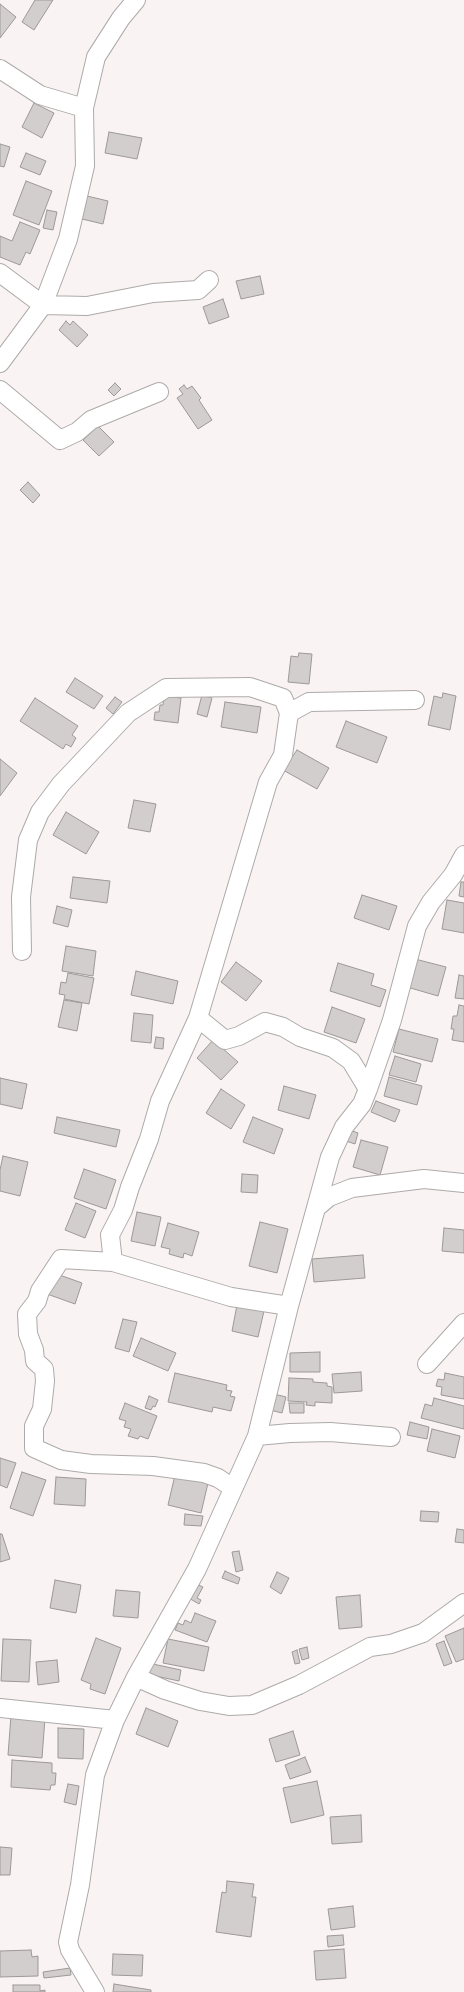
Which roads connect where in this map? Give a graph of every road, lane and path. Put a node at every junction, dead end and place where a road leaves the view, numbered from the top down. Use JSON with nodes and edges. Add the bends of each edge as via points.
{"nodes":[{"id":1,"x":136,"y":0,"type":"edge"},
{"id":2,"x":0,"y":69,"type":"edge"},
{"id":3,"x":84,"y":108,"type":"junction"},
{"id":4,"x":0,"y":273,"type":"edge"},
{"id":5,"x":209,"y":280,"type":"dead end"},
{"id":6,"x":43,"y":305,"type":"junction"},
{"id":7,"x":0,"y":363,"type":"edge"},
{"id":8,"x":0,"y":390,"type":"edge"},
{"id":9,"x":159,"y":392,"type":"dead end"},
{"id":10,"x":415,"y":700,"type":"dead end"},
{"id":11,"x":289,"y":714,"type":"junction"},
{"id":12,"x":464,"y":855,"type":"edge"},
{"id":13,"x":22,"y":951,"type":"dead end"},
{"id":14,"x":198,"y":1018,"type":"junction"},
{"id":15,"x":368,"y":1089,"type":"junction"},
{"id":16,"x":464,"y":1182,"type":"edge"},
{"id":17,"x":316,"y":1208,"type":"junction"},
{"id":18,"x":113,"y":1262,"type":"junction"},
{"id":19,"x":288,"y":1306,"type":"junction"},
{"id":20,"x":464,"y":1323,"type":"edge"},
{"id":21,"x":427,"y":1364,"type":"dead end"},
{"id":22,"x":257,"y":1436,"type":"junction"},
{"id":23,"x":391,"y":1437,"type":"dead end"},
{"id":24,"x":233,"y":1488,"type":"junction"},
{"id":25,"x":464,"y":1603,"type":"edge"},
{"id":26,"x":136,"y":1678,"type":"junction"},
{"id":27,"x":0,"y":1708,"type":"edge"},
{"id":28,"x":115,"y":1720,"type":"junction"},
{"id":29,"x":94,"y":1992,"type":"edge"}],
"edges":[{"from":1,"to":3,"type":"street","via":[[96,57]]},
{"from":2,"to":3,"type":"street","via":[[40,95]]},
{"from":3,"to":6,"type":"street","via":[[85,166],[68,239]]},
{"from":4,"to":6,"type":"street"},
{"from":5,"to":6,"type":"street","via":[[198,290],[153,293],[87,306]]},
{"from":6,"to":7,"type":"street"},
{"from":8,"to":9,"type":"street","via":[[60,440],[91,420]]},
{"from":10,"to":11,"type":"street","via":[[309,702]]},
{"from":11,"to":13,"type":"street","via":[[283,698],[250,687],[206,686],[166,688],[128,713],[61,784],[40,812],[28,840],[22,897]]},
{"from":11,"to":14,"type":"street","via":[[283,755],[268,782]]},
{"from":12,"to":15,"type":"street","via":[[417,926],[392,1020]]},
{"from":14,"to":15,"type":"street","via":[[225,1040],[265,1022],[283,1027],[300,1037],[333,1048],[351,1061]]},
{"from":14,"to":18,"type":"street","via":[[160,1101],[123,1210],[110,1236]]},
{"from":15,"to":17,"type":"street","via":[[330,1157]]},
{"from":16,"to":17,"type":"street","via":[[424,1179],[352,1188],[329,1197]]},
{"from":17,"to":19,"type":"street"},
{"from":18,"to":19,"type":"street","via":[[231,1297]]},
{"from":18,"to":24,"type":"street","via":[[61,1259],[27,1314],[28,1334],[36,1361],[44,1369],[45,1382],[42,1409],[34,1426],[34,1448],[62,1460],[204,1473]]},
{"from":19,"to":22,"type":"street"},
{"from":20,"to":21,"type":"street"},
{"from":22,"to":23,"type":"street","via":[[330,1432]]},
{"from":22,"to":24,"type":"street"},
{"from":24,"to":26,"type":"street","via":[[198,1569]]},
{"from":25,"to":26,"type":"street","via":[[423,1633],[370,1648],[252,1705],[200,1702]]},
{"from":26,"to":28,"type":"street"},
{"from":27,"to":28,"type":"street"},
{"from":28,"to":29,"type":"street","via":[[95,1775],[80,1885],[68,1942]]}]}
